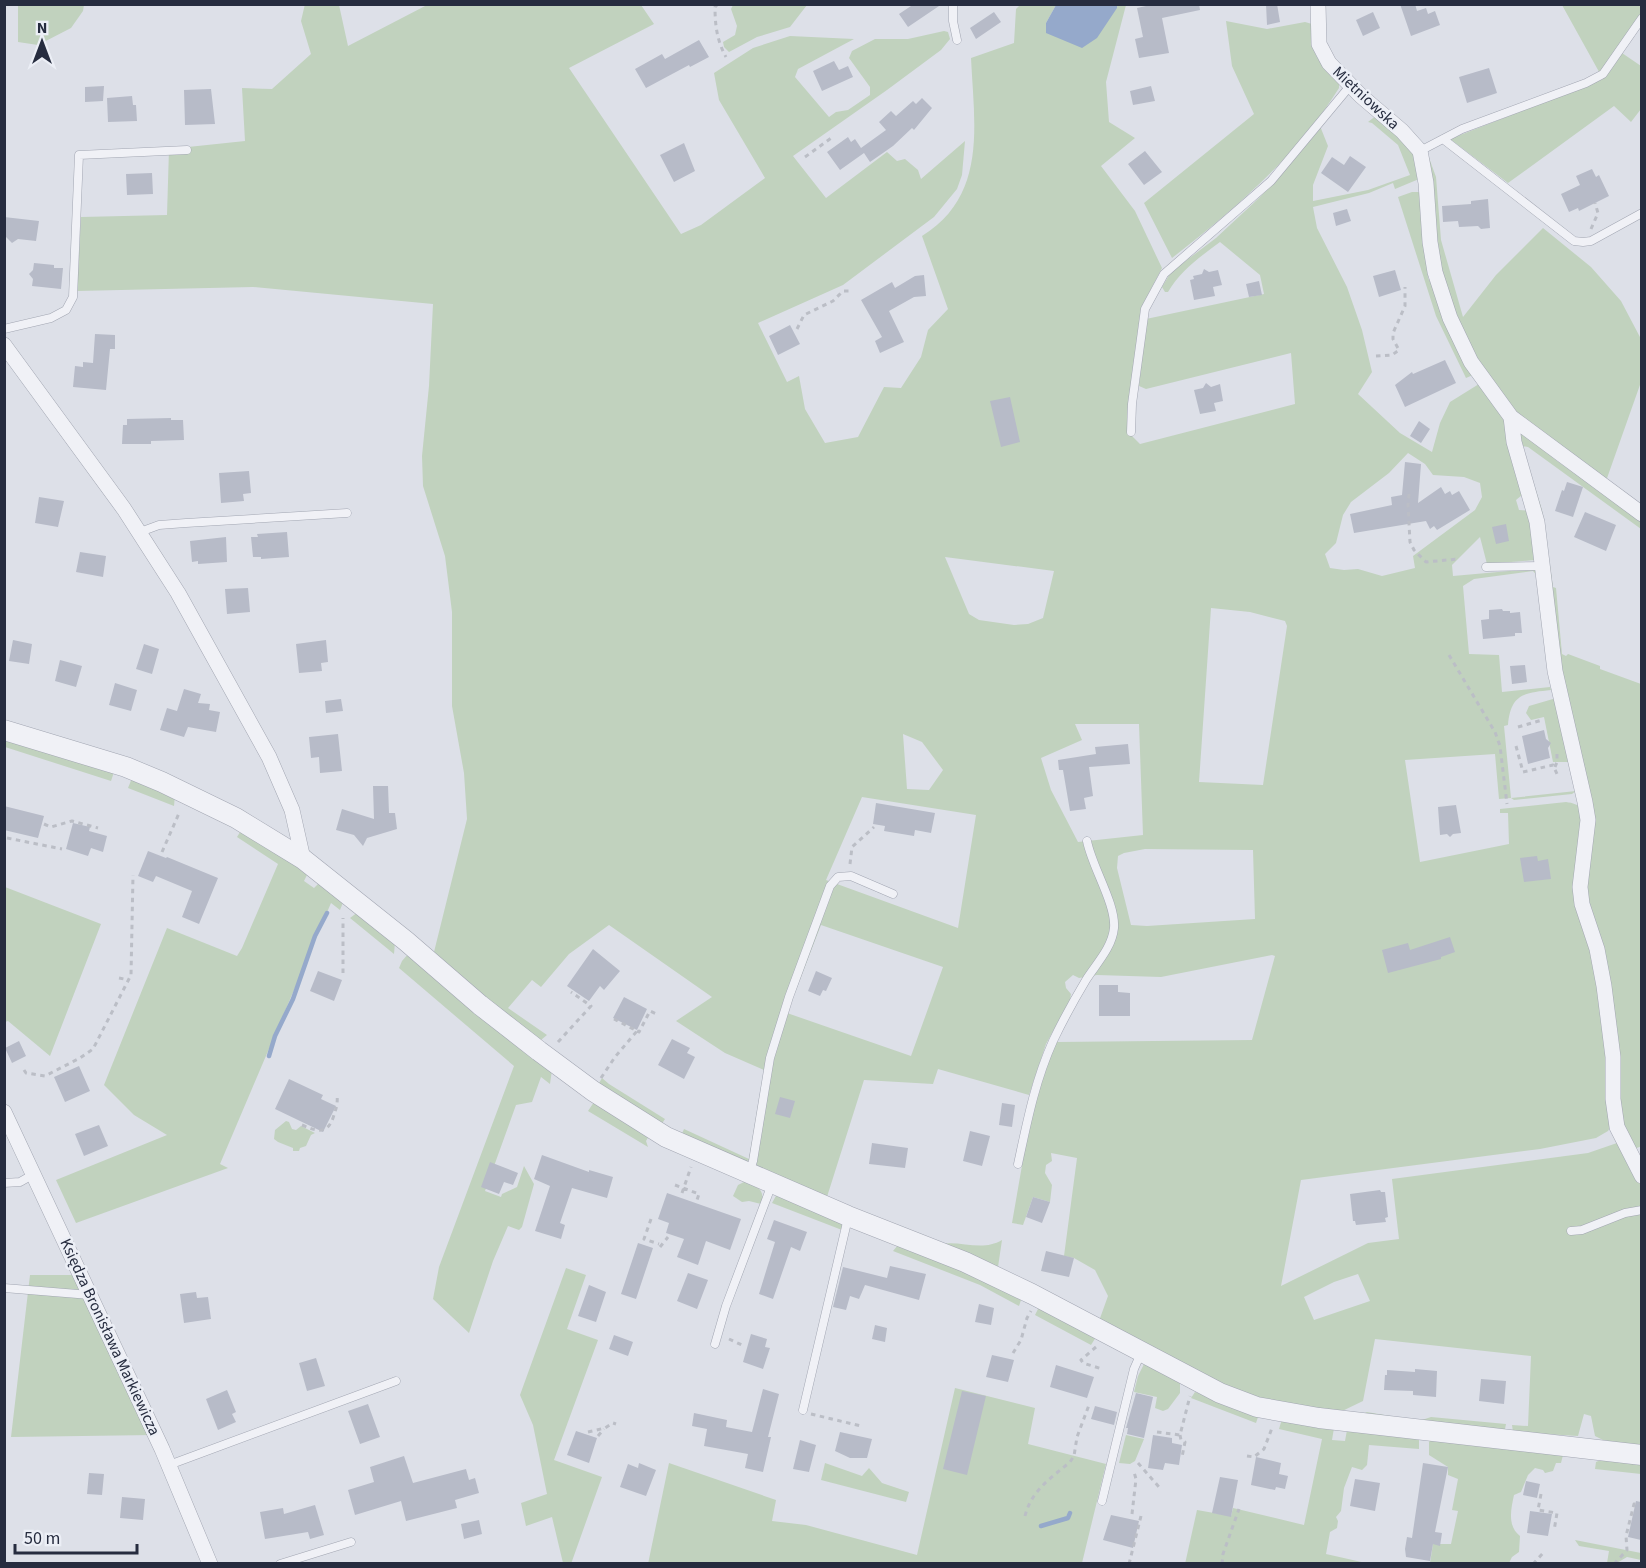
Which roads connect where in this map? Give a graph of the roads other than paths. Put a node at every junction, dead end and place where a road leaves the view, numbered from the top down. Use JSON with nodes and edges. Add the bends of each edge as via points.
{"nodes":[{"id":1,"x":953,"y":4,"type":"edge"},
{"id":2,"x":1318,"y":4,"type":"edge"},
{"id":3,"x":1641,"y":18,"type":"edge"},
{"id":4,"x":957,"y":40,"type":"dead end"},
{"id":5,"x":1350,"y":86,"type":"junction"},
{"id":6,"x":1443,"y":139,"type":"junction"},
{"id":7,"x":187,"y":150,"type":"dead end"},
{"id":8,"x":1420,"y":151,"type":"junction"},
{"id":9,"x":1641,"y":213,"type":"edge"},
{"id":10,"x":4,"y":329,"type":"edge"},
{"id":11,"x":4,"y":345,"type":"edge"},
{"id":12,"x":1511,"y":417,"type":"junction"},
{"id":13,"x":1131,"y":432,"type":"dead end"},
{"id":14,"x":347,"y":513,"type":"dead end"},
{"id":15,"x":1641,"y":514,"type":"edge"},
{"id":16,"x":140,"y":532,"type":"junction"},
{"id":17,"x":1544,"y":566,"type":"junction"},
{"id":18,"x":1486,"y":567,"type":"dead end"},
{"id":19,"x":4,"y":730,"type":"edge"},
{"id":20,"x":1087,"y":841,"type":"dead end"},
{"id":21,"x":303,"y":859,"type":"junction"},
{"id":22,"x":893,"y":894,"type":"dead end"},
{"id":23,"x":4,"y":1112,"type":"edge"},
{"id":24,"x":1018,"y":1164,"type":"dead end"},
{"id":25,"x":34,"y":1174,"type":"junction"},
{"id":26,"x":748,"y":1174,"type":"junction"},
{"id":27,"x":1641,"y":1176,"type":"edge"},
{"id":28,"x":4,"y":1183,"type":"edge"},
{"id":29,"x":772,"y":1184,"type":"junction"},
{"id":30,"x":1641,"y":1210,"type":"edge"},
{"id":31,"x":848,"y":1216,"type":"junction"},
{"id":32,"x":1571,"y":1231,"type":"dead end"},
{"id":33,"x":4,"y":1288,"type":"edge"},
{"id":34,"x":90,"y":1295,"type":"junction"},
{"id":35,"x":715,"y":1344,"type":"dead end"},
{"id":36,"x":1141,"y":1353,"type":"junction"},
{"id":37,"x":396,"y":1381,"type":"dead end"},
{"id":38,"x":804,"y":1411,"type":"road end"},
{"id":39,"x":1641,"y":1455,"type":"edge"},
{"id":40,"x":169,"y":1465,"type":"junction"},
{"id":41,"x":1102,"y":1501,"type":"dead end"},
{"id":42,"x":351,"y":1542,"type":"dead end"},
{"id":43,"x":210,"y":1563,"type":"edge"},
{"id":44,"x":280,"y":1563,"type":"edge"}],
"edges":[{"from":1,"to":4,"type":"lane"},
{"from":2,"to":5,"type":"street","name":"Mietniowska","via":[[1319,44],[1329,63]]},
{"from":3,"to":6,"type":"lane","via":[[1603,74]]},
{"from":5,"to":8,"type":"street","name":"Mietniowska"},
{"from":5,"to":13,"type":"lane","via":[[1271,181],[1164,274],[1145,309]]},
{"from":6,"to":8,"type":"lane"},
{"from":6,"to":9,"type":"lane","via":[[1574,241],[1591,241]]},
{"from":7,"to":10,"type":"lane","via":[[79,155],[73,297],[66,310],[51,318]]},
{"from":8,"to":12,"type":"street","via":[[1431,256],[1443,299],[1470,362]]},
{"from":11,"to":16,"type":"street"},
{"from":12,"to":15,"type":"street"},
{"from":12,"to":17,"type":"street"},
{"from":14,"to":16,"type":"lane","via":[[159,525]]},
{"from":16,"to":21,"type":"street","via":[[269,757],[292,810]]},
{"from":17,"to":18,"type":"lane"},
{"from":17,"to":27,"type":"street","via":[[1555,671],[1586,802],[1588,820],[1580,887],[1604,986],[1613,1057],[1615,1118]]},
{"from":19,"to":21,"type":"street","via":[[162,782],[236,818]]},
{"from":20,"to":24,"type":"lane","via":[[1112,912],[1114,930],[1108,948],[1075,1000],[1046,1058],[1030,1104]]},
{"from":21,"to":26,"type":"street","via":[[480,1005],[593,1091],[666,1137]]},
{"from":22,"to":26,"type":"lane","via":[[851,876],[838,877],[830,886],[772,1049]]},
{"from":23,"to":25,"type":"street","name":"Księdza Bronisława Markiewicza"},
{"from":25,"to":28,"type":"lane","via":[[20,1182]]},
{"from":25,"to":34,"type":"street","name":"Księdza Bronisława Markiewicza"},
{"from":26,"to":29,"type":"street"},
{"from":29,"to":31,"type":"street"},
{"from":29,"to":35,"type":"lane"},
{"from":30,"to":32,"type":"lane"},
{"from":31,"to":36,"type":"street","via":[[974,1266]]},
{"from":31,"to":38,"type":"lane"},
{"from":33,"to":34,"type":"lane"},
{"from":34,"to":40,"type":"street","name":"Księdza Bronisława Markiewicza"},
{"from":36,"to":39,"type":"street","via":[[1220,1393],[1275,1411]]},
{"from":36,"to":41,"type":"lane"},
{"from":37,"to":40,"type":"lane"},
{"from":40,"to":43,"type":"street","name":"Księdza Bronisława Markiewicza"},
{"from":42,"to":44,"type":"lane"}]}
